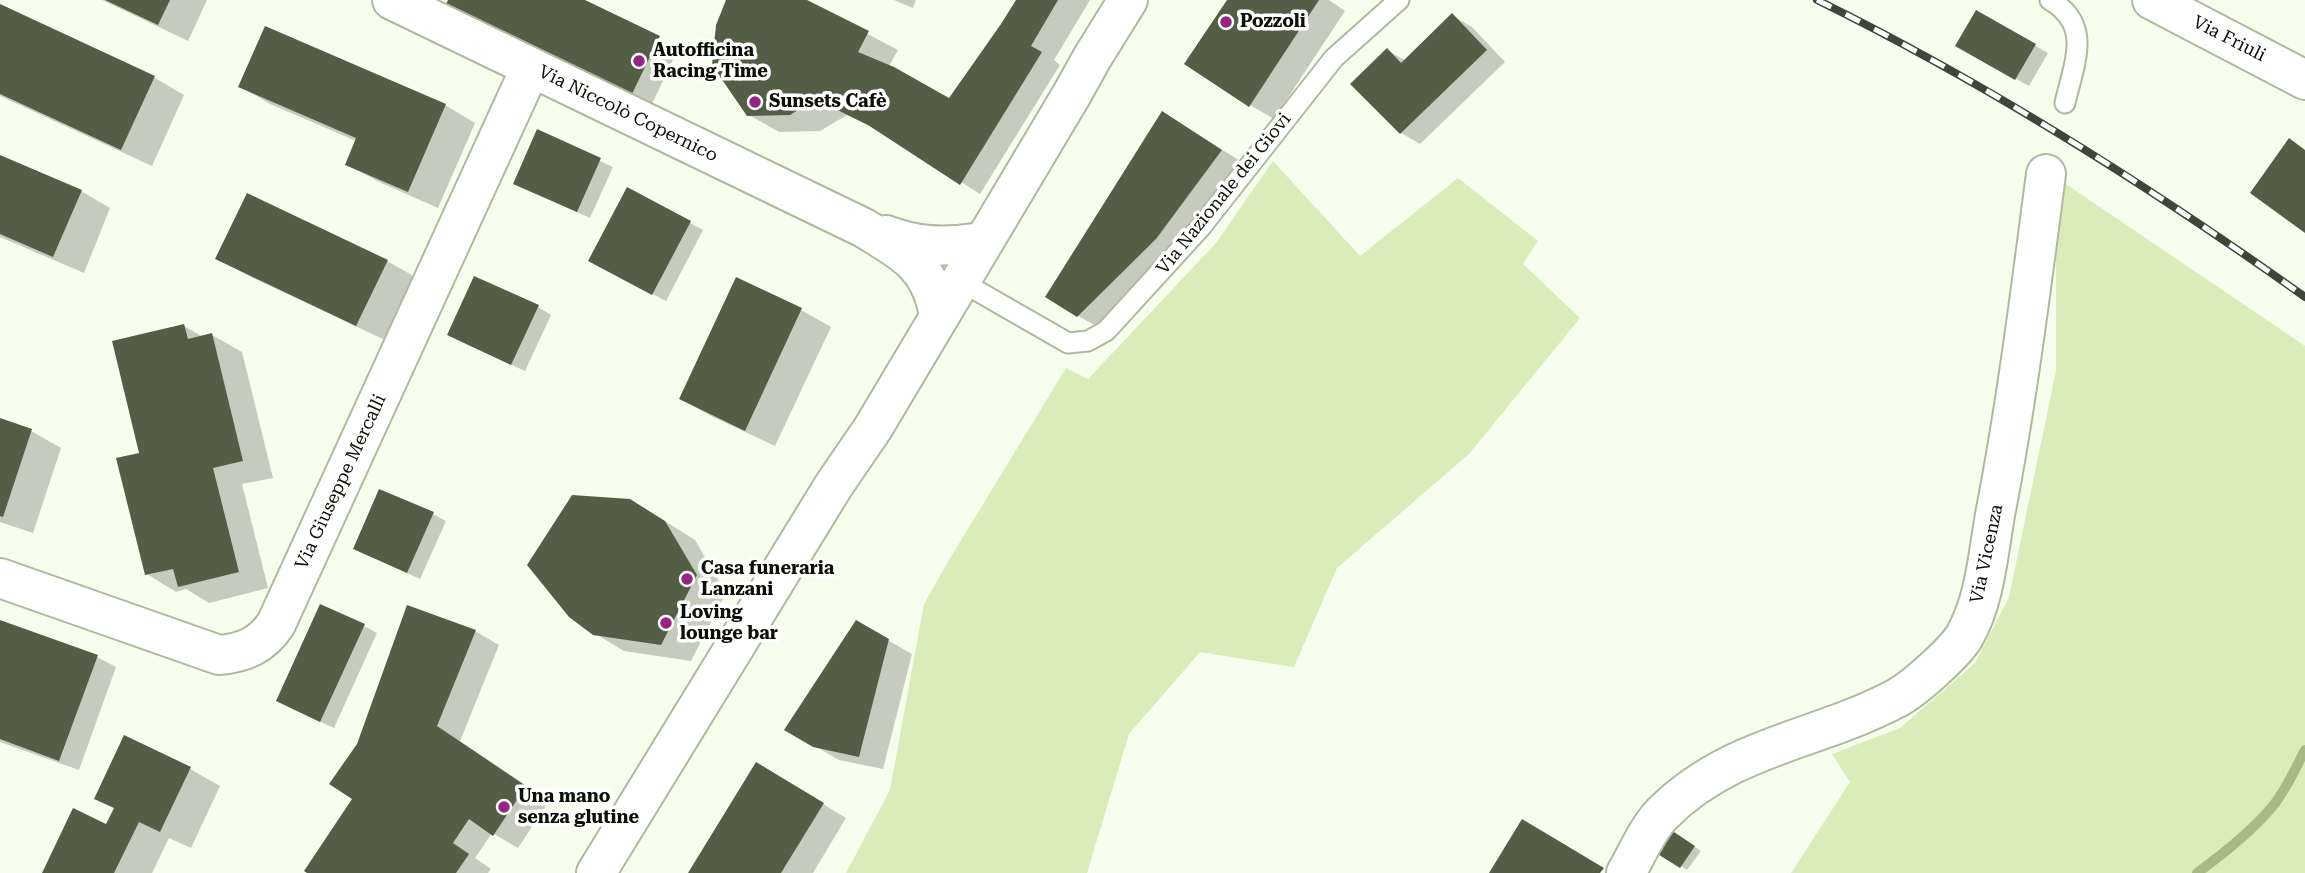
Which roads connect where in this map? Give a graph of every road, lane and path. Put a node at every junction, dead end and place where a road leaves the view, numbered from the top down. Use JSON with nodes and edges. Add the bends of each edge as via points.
{"nodes":[{"id":1,"x":392,"y":0,"type":"edge"},
{"id":2,"x":1128,"y":0,"type":"edge"},
{"id":3,"x":1399,"y":0,"type":"edge"},
{"id":4,"x":2050,"y":0,"type":"edge"},
{"id":5,"x":2152,"y":0,"type":"edge"},
{"id":6,"x":1092,"y":58,"type":"junction"},
{"id":7,"x":531,"y":67,"type":"junction"},
{"id":8,"x":2305,"y":80,"type":"edge"},
{"id":9,"x":2065,"y":103,"type":"dead end"},
{"id":10,"x":2046,"y":174,"type":"dead end"},
{"id":11,"x":864,"y":228,"type":"junction"},
{"id":12,"x":974,"y":243,"type":"junction"},
{"id":13,"x":948,"y":294,"type":"junction"},
{"id":14,"x":0,"y":578,"type":"edge"},
{"id":15,"x":596,"y":873,"type":"edge"},
{"id":16,"x":1626,"y":873,"type":"edge"}],
"edges":[{"from":1,"to":7,"type":"street","name":"Via Niccolò Copernico"},
{"from":2,"to":6,"type":"street"},
{"from":3,"to":13,"type":"lane","name":"Via Nazionale dei Giovi","via":[[1334,58],[1201,227],[1106,331],[1088,341],[1068,343]]},
{"from":4,"to":9,"type":"lane","via":[[2063,8],[2078,31]]},
{"from":5,"to":8,"type":"street","name":"Via Friuli"},
{"from":6,"to":12,"type":"street","via":[[1065,90]]},
{"from":6,"to":13,"type":"street"},
{"from":7,"to":11,"type":"street","name":"Via Niccolò Copernico"},
{"from":7,"to":14,"type":"street","name":"Via Giuseppe Mercalli","via":[[267,637],[238,654],[219,655]]},
{"from":10,"to":16,"type":"street","name":"Via Vicenza","via":[[2014,418],[1979,602],[1963,639],[1901,696],[1713,773],[1660,816]]},
{"from":11,"to":12,"type":"street","name":"Via Niccolò Copernico","via":[[920,245]]},
{"from":11,"to":13,"type":"street","name":"Via Niccolò Copernico","via":[[904,252]]},
{"from":12,"to":13,"type":"street"},
{"from":13,"to":15,"type":"street"}]}
